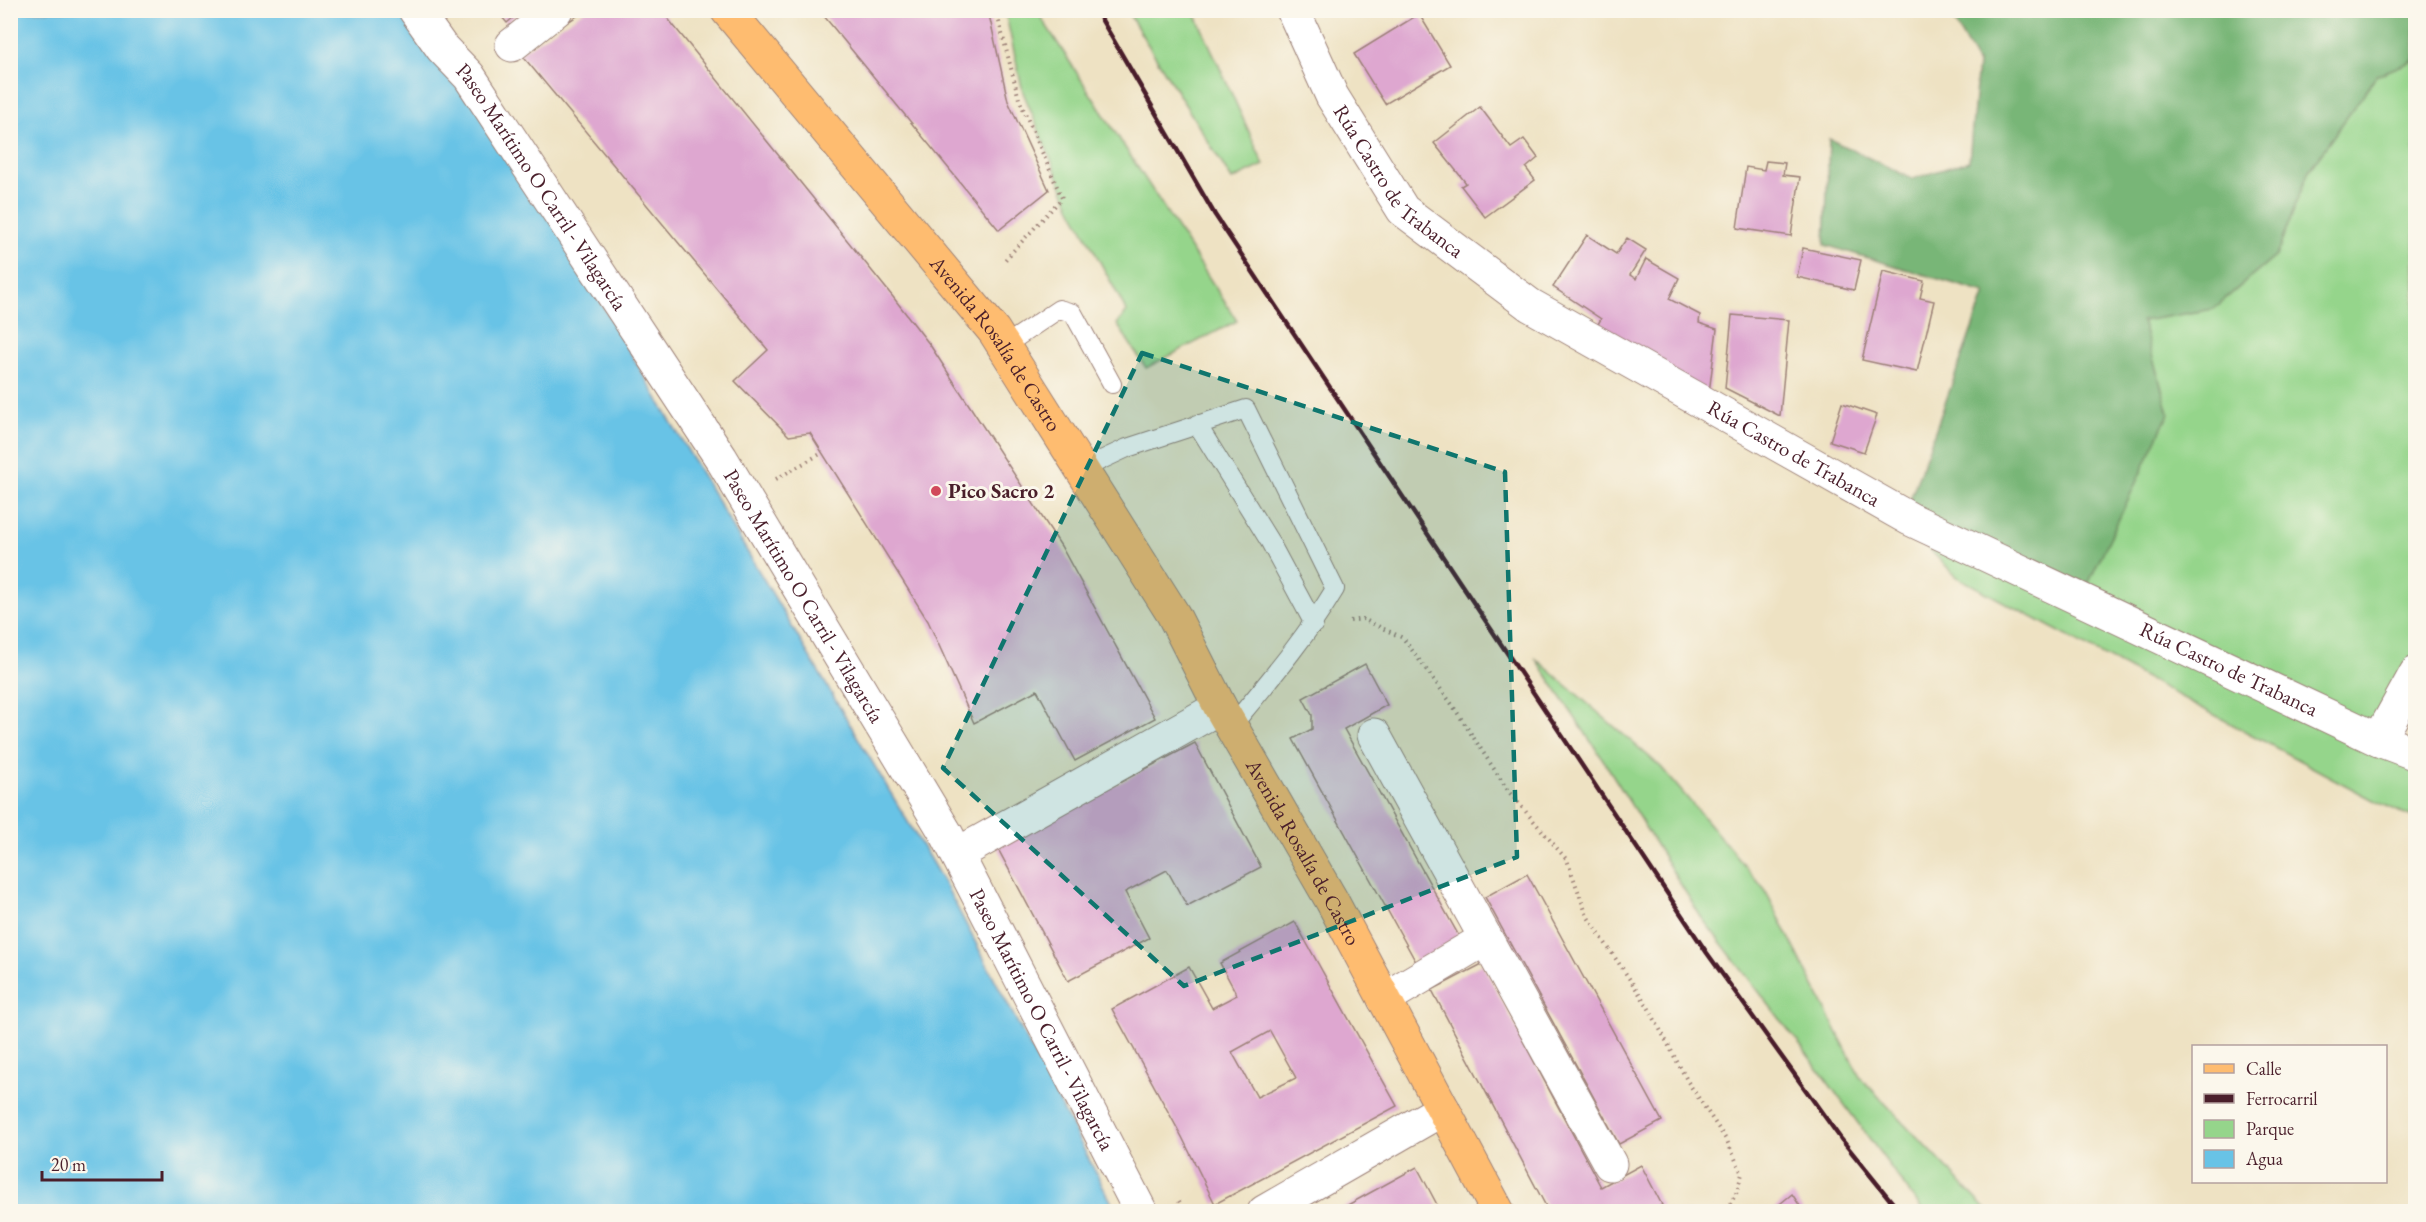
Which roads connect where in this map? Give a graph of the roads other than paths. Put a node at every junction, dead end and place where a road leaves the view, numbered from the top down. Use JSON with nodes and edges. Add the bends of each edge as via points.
{"nodes":[{"id":1,"x":415,"y":10,"type":"edge"},
{"id":2,"x":556,"y":10,"type":"edge"},
{"id":3,"x":727,"y":10,"type":"edge"},
{"id":4,"x":1293,"y":10,"type":"edge"},
{"id":5,"x":512,"y":45,"type":"dead end"},
{"id":6,"x":1004,"y":346,"type":"junction"},
{"id":7,"x":1112,"y":384,"type":"dead end"},
{"id":8,"x":1197,"y":424,"type":"junction"},
{"id":9,"x":1082,"y":469,"type":"junction"},
{"id":10,"x":1314,"y":624,"type":"junction"},
{"id":11,"x":2415,"y":673,"type":"edge"},
{"id":12,"x":1225,"y":717,"type":"junction"},
{"id":13,"x":1374,"y":735,"type":"dead end"},
{"id":14,"x":2379,"y":740,"type":"junction"},
{"id":15,"x":2415,"y":754,"type":"edge"},
{"id":16,"x":958,"y":854,"type":"junction"},
{"id":17,"x":1485,"y":939,"type":"junction"},
{"id":18,"x":1384,"y":999,"type":"junction"},
{"id":19,"x":1443,"y":1109,"type":"junction"},
{"id":20,"x":1610,"y":1164,"type":"dead end"},
{"id":21,"x":1142,"y":1212,"type":"edge"},
{"id":22,"x":1264,"y":1212,"type":"edge"},
{"id":23,"x":1498,"y":1212,"type":"edge"}],
"edges":[{"from":1,"to":16,"type":"street","name":"Paseo Marítimo O Carril - Vilagarcía","via":[[442,48],[469,76],[721,458]]},
{"from":2,"to":5,"type":"street"},
{"from":3,"to":6,"type":"main road","name":"Avenida Rosalía de Castro"},
{"from":4,"to":14,"type":"street","name":"Rúa Castro de Trabanca","via":[[1332,96],[1403,210],[1530,305],[1910,519]]},
{"from":6,"to":7,"type":"lane","via":[[1059,309],[1073,313]]},
{"from":6,"to":9,"type":"main road","name":"Avenida Rosalía de Castro"},
{"from":8,"to":9,"type":"lane","via":[[1127,448]]},
{"from":8,"to":10,"type":"lane","via":[[1270,542]]},
{"from":8,"to":10,"type":"lane","via":[[1246,409],[1335,589]]},
{"from":9,"to":12,"type":"main road","name":"Avenida Rosalía de Castro","via":[[1173,614]]},
{"from":10,"to":12,"type":"lane"},
{"from":11,"to":14,"type":"street"},
{"from":12,"to":16,"type":"street"},
{"from":12,"to":18,"type":"main road","name":"Avenida Rosalía de Castro"},
{"from":13,"to":17,"type":"street"},
{"from":14,"to":15,"type":"street","name":"Rúa Castro de Trabanca"},
{"from":16,"to":21,"type":"street","name":"Paseo Marítimo O Carril - Vilagarcía"},
{"from":17,"to":18,"type":"street"},
{"from":17,"to":20,"type":"street"},
{"from":18,"to":19,"type":"main road","name":"Avenida Rosalía de Castro"},
{"from":19,"to":22,"type":"street"},
{"from":19,"to":23,"type":"main road","name":"Avenida Rosalía de Castro"}]}
